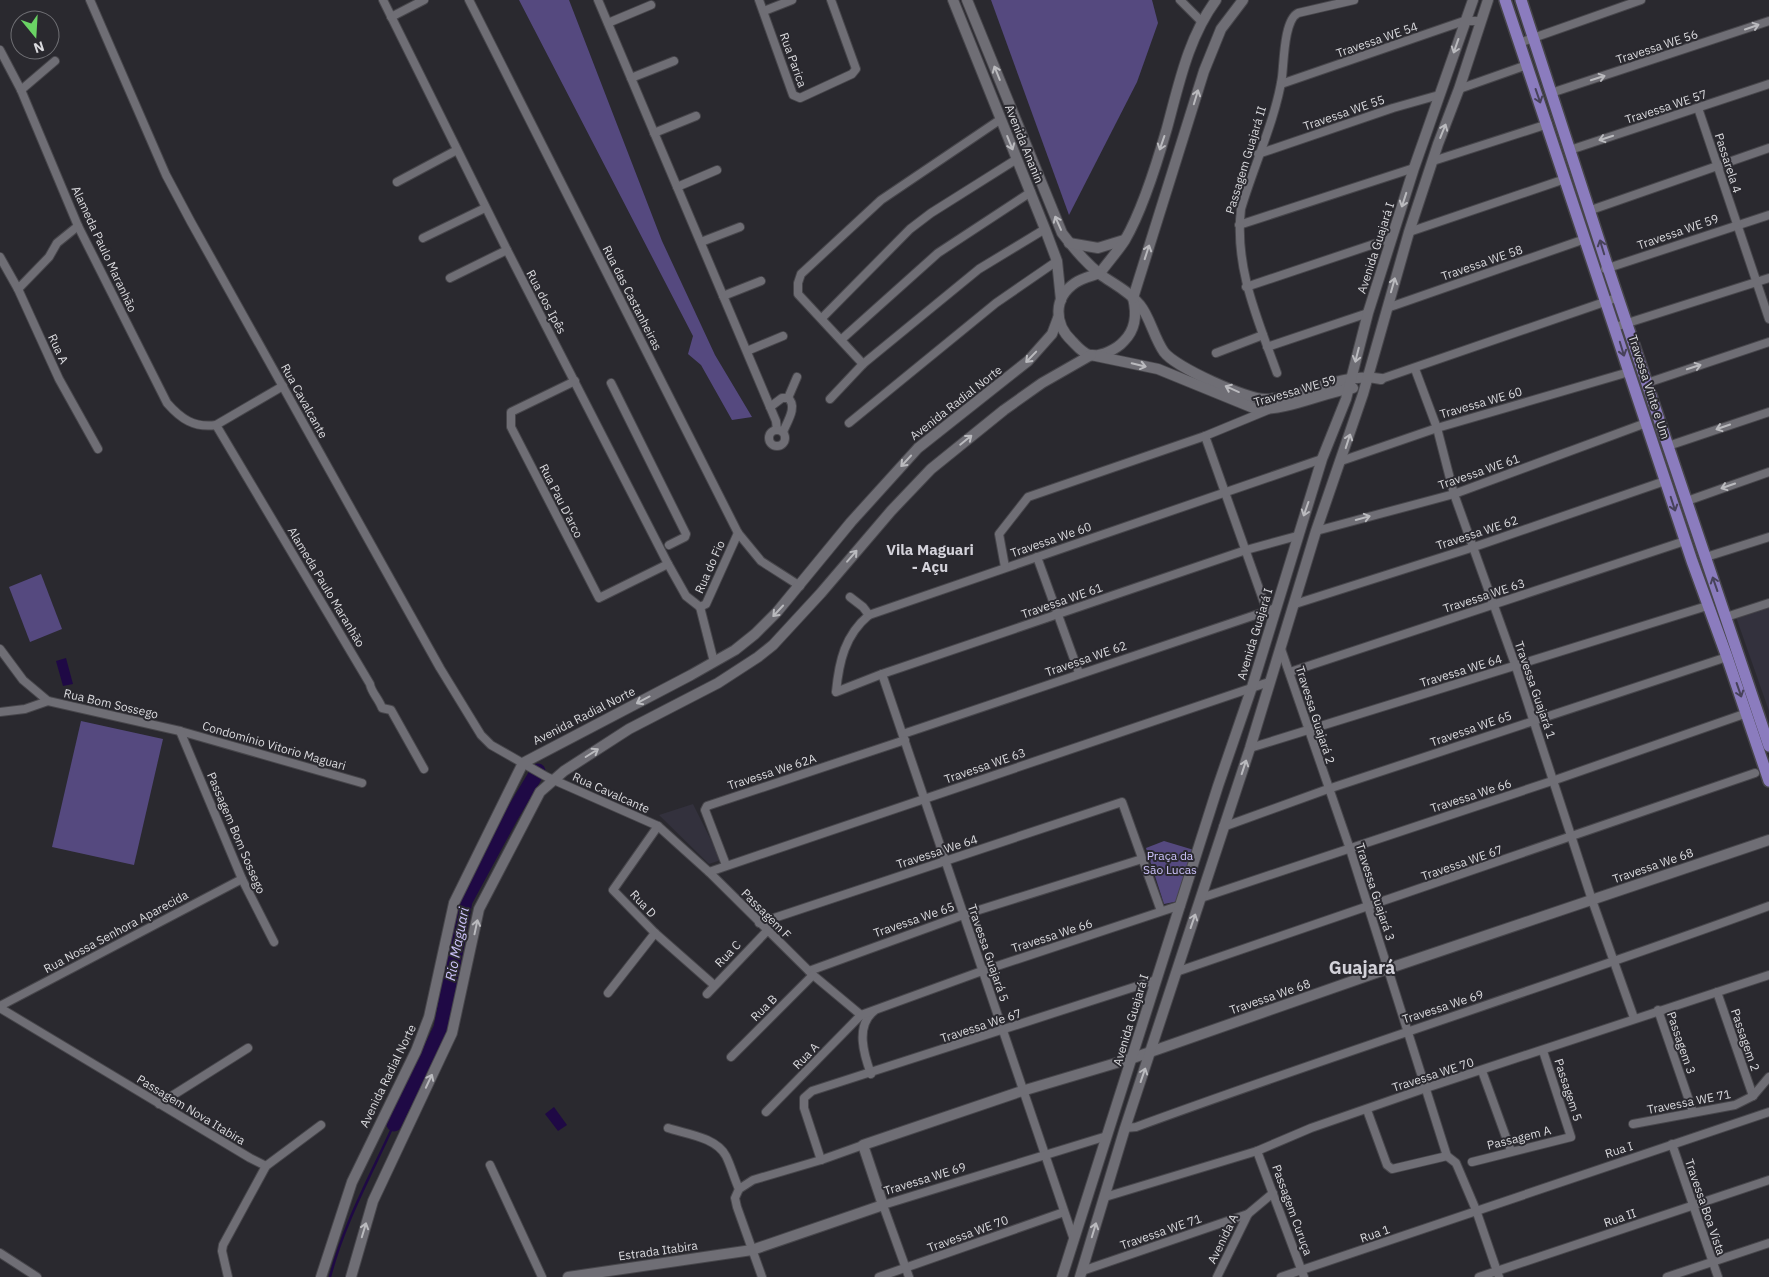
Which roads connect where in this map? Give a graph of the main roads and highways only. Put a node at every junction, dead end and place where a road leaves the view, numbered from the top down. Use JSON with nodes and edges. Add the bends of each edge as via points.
{"nodes":[{"id":1,"x":953,"y":0,"type":"edge"},
{"id":2,"x":967,"y":0,"type":"edge"},
{"id":3,"x":1216,"y":0,"type":"edge"},
{"id":4,"x":1243,"y":0,"type":"edge"},
{"id":5,"x":1473,"y":0,"type":"edge"},
{"id":6,"x":1488,"y":0,"type":"edge"},
{"id":7,"x":1504,"y":0,"type":"edge"},
{"id":8,"x":1521,"y":0,"type":"edge"},
{"id":9,"x":1125,"y":240,"type":"junction"},
{"id":10,"x":1069,"y":243,"type":"junction"},
{"id":11,"x":1102,"y":275,"type":"junction"},
{"id":12,"x":1130,"y":295,"type":"junction"},
{"id":13,"x":1061,"y":300,"type":"junction"},
{"id":14,"x":1058,"y":318,"type":"junction"},
{"id":15,"x":1087,"y":353,"type":"junction"},
{"id":16,"x":1352,"y":377,"type":"junction"},
{"id":17,"x":1381,"y":379,"type":"road end"},
{"id":18,"x":1367,"y":381,"type":"junction"},
{"id":19,"x":1349,"y":388,"type":"junction"},
{"id":20,"x":1769,"y":746,"type":"edge"},
{"id":21,"x":1769,"y":781,"type":"edge"},
{"id":22,"x":1769,"y":840,"type":"edge"},
{"id":23,"x":1151,"y":1052,"type":"junction"},
{"id":24,"x":1133,"y":1058,"type":"junction"},
{"id":25,"x":883,"y":1205,"type":"joint"},
{"id":26,"x":752,"y":1250,"type":"joint"},
{"id":27,"x":614,"y":1274,"type":"edge"},
{"id":28,"x":1081,"y":1274,"type":"edge"},
{"id":29,"x":321,"y":1277,"type":"edge"},
{"id":30,"x":351,"y":1277,"type":"edge"},
{"id":31,"x":568,"y":1277,"type":"edge"},
{"id":32,"x":1062,"y":1277,"type":"edge"}],
"edges":[{"from":1,"to":13,"type":"main road","name":"Avenida Ananin","one_way":true,"via":[[1057,261]]},
{"from":10,"to":2,"type":"main road","name":"Avenida Ananin","one_way":true,"via":[[1057,223]]},
{"from":3,"to":9,"type":"main road","one_way":true,"via":[[1201,21],[1187,57],[1144,197]]},
{"from":12,"to":4,"type":"main road","one_way":true,"via":[[1204,71],[1221,30]]},
{"from":5,"to":16,"type":"main road","name":"Avenida Guajará I","one_way":true,"via":[[1414,168],[1368,314]]},
{"from":18,"to":6,"type":"main road","one_way":true,"via":[[1409,232]]},
{"from":7,"to":21,"type":"main road","name":"Travessa Vinte e Um","one_way":true},
{"from":20,"to":8,"type":"main road","name":"Travessa Vinte e Um","one_way":true},
{"from":9,"to":10,"type":"main road","via":[[1098,248]]},
{"from":9,"to":11,"type":"main road"},
{"from":10,"to":11,"type":"main road","name":"Avenida Ananin"},
{"from":11,"to":12,"type":"main road"},
{"from":11,"to":13,"type":"main road","via":[[1076,282]]},
{"from":12,"to":15,"type":"main road","via":[[1136,318],[1128,337],[1112,350]]},
{"from":16,"to":12,"type":"main road","one_way":true,"via":[[1280,398],[1265,399],[1243,394],[1176,363],[1165,354],[1142,306]]},
{"from":13,"to":14,"type":"main road"},
{"from":14,"to":15,"type":"main road","via":[[1062,332]]},
{"from":14,"to":29,"type":"main road","name":"Avenida Radial Norte","one_way":true,"via":[[1052,334],[1028,361],[918,448],[755,634],[714,662],[527,766],[454,904],[429,1018],[348,1190]]},
{"from":15,"to":19,"type":"main road","name":"Travessa WE 59","one_way":true,"via":[[1158,369],[1256,409],[1270,410]]},
{"from":30,"to":15,"type":"main road","one_way":true,"via":[[373,1201],[452,1034],[479,909],[540,792],[551,778],[629,729],[758,657],[821,593],[931,469],[1004,410]]},
{"from":16,"to":18,"type":"main road"},
{"from":16,"to":19,"type":"main road","name":"Avenida Guajará I"},
{"from":17,"to":18,"type":"main road"},
{"from":18,"to":19,"type":"main road","name":"Travessa WE 59"},
{"from":23,"to":18,"type":"main road","one_way":true,"via":[[1250,748],[1316,531]]},
{"from":19,"to":24,"type":"main road","name":"Avenida Guajará I","one_way":true,"via":[[1272,609],[1252,687]]},
{"from":22,"to":23,"type":"main road","name":"Travessa We 68","via":[[1387,968]]},
{"from":23,"to":24,"type":"main road","name":"Travessa We 68"},
{"from":28,"to":23,"type":"main road","one_way":true},
{"from":24,"to":25,"type":"main road","name":"Travessa We 68","via":[[1022,1091],[863,1145]]},
{"from":24,"to":32,"type":"main road","name":"Avenida Guajará I"},
{"from":25,"to":26,"type":"main road","name":"Travessa WE 69"},
{"from":26,"to":27,"type":"main road","name":"Estrada Itabira"},
{"from":27,"to":31,"type":"main road","name":"Estrada Itabira"}]}
